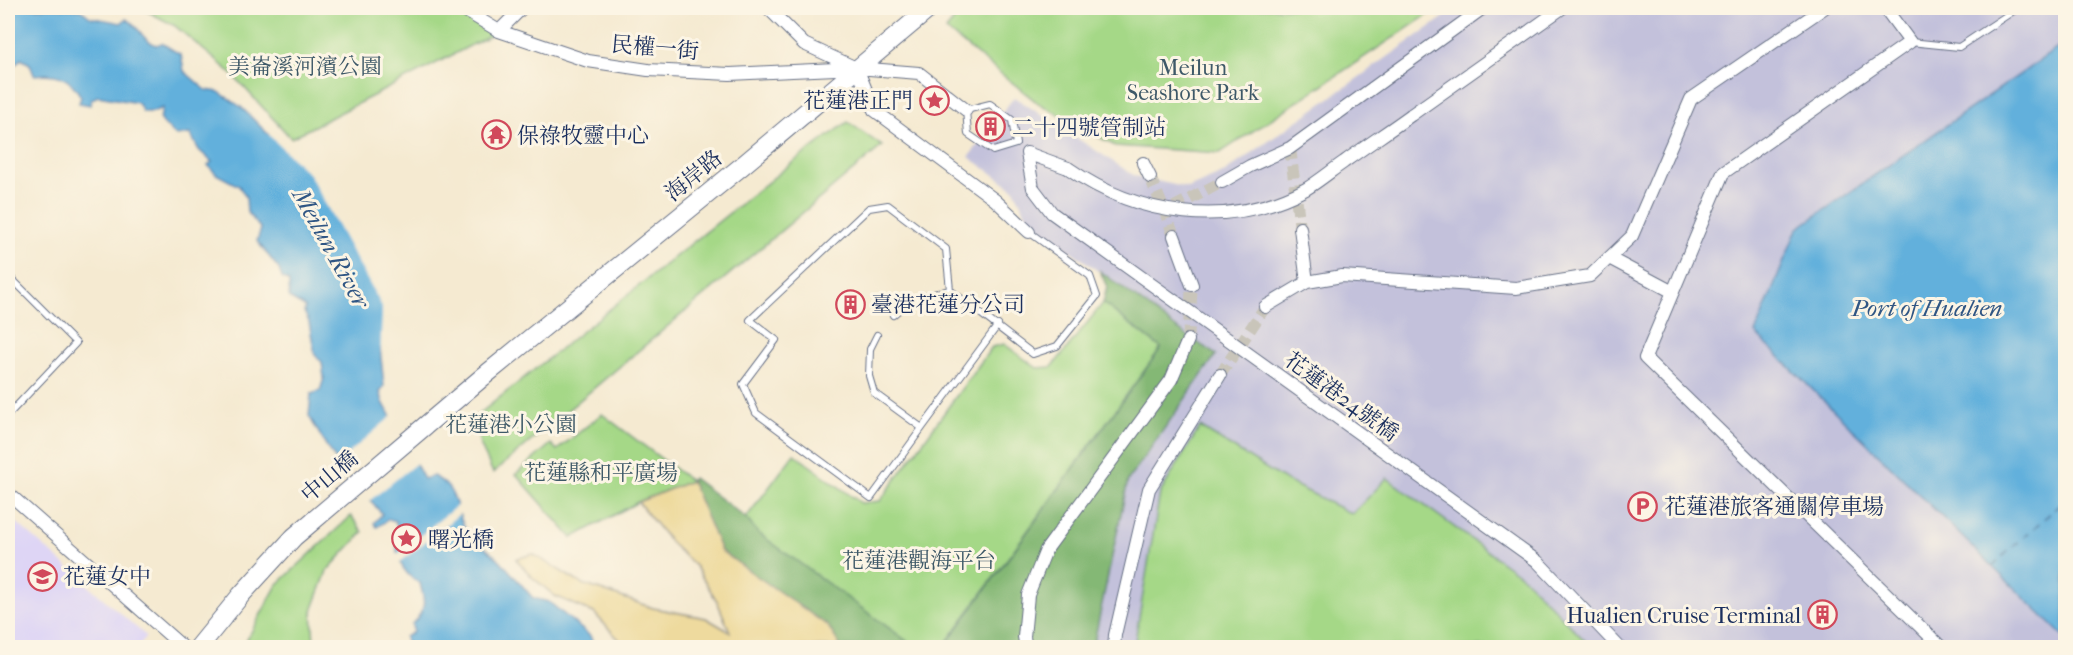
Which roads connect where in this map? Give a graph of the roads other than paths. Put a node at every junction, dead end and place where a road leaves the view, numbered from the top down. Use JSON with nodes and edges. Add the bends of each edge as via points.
{"nodes":[{"id":1,"x":461,"y":8,"type":"edge"},
{"id":2,"x":522,"y":8,"type":"edge"},
{"id":3,"x":770,"y":8,"type":"edge"},
{"id":4,"x":1483,"y":8,"type":"edge"},
{"id":5,"x":1562,"y":8,"type":"edge"},
{"id":6,"x":1824,"y":8,"type":"edge"},
{"id":7,"x":1885,"y":8,"type":"edge"},
{"id":8,"x":2018,"y":8,"type":"edge"},
{"id":9,"x":927,"y":9,"type":"edge"},
{"id":10,"x":499,"y":31,"type":"junction"},
{"id":11,"x":1910,"y":42,"type":"junction"},
{"id":12,"x":857,"y":68,"type":"junction"},
{"id":13,"x":966,"y":110,"type":"junction"},
{"id":14,"x":1016,"y":144,"type":"junction"},
{"id":15,"x":1027,"y":153,"type":"junction"},
{"id":16,"x":1143,"y":163,"type":"dead end"},
{"id":17,"x":1150,"y":177,"type":"tunnel mouth"},
{"id":18,"x":1222,"y":182,"type":"tunnel mouth"},
{"id":19,"x":1300,"y":228,"type":"tunnel mouth"},
{"id":20,"x":1029,"y":232,"type":"joint"},
{"id":21,"x":1174,"y":236,"type":"tunnel mouth"},
{"id":22,"x":1609,"y":258,"type":"junction"},
{"id":23,"x":8,"y":274,"type":"edge"},
{"id":24,"x":1307,"y":282,"type":"junction"},
{"id":25,"x":1192,"y":285,"type":"tunnel mouth"},
{"id":26,"x":950,"y":290,"type":"junction"},
{"id":27,"x":1673,"y":292,"type":"junction"},
{"id":28,"x":1265,"y":307,"type":"tunnel mouth"},
{"id":29,"x":893,"y":315,"type":"dead end"},
{"id":30,"x":998,"y":325,"type":"junction"},
{"id":31,"x":877,"y":335,"type":"dead end"},
{"id":32,"x":1188,"y":340,"type":"tunnel mouth"},
{"id":33,"x":1220,"y":375,"type":"tunnel mouth"},
{"id":34,"x":484,"y":376,"type":"joint"},
{"id":35,"x":8,"y":415,"type":"edge"},
{"id":36,"x":922,"y":428,"type":"junction"},
{"id":37,"x":8,"y":493,"type":"edge"},
{"id":38,"x":184,"y":648,"type":"edge"},
{"id":39,"x":198,"y":648,"type":"edge"},
{"id":40,"x":1026,"y":648,"type":"edge"},
{"id":41,"x":1114,"y":648,"type":"edge"},
{"id":42,"x":1620,"y":648,"type":"edge"},
{"id":43,"x":1942,"y":648,"type":"edge"}],
"edges":[{"from":1,"to":10,"type":"street","name":"民權一街"},
{"from":2,"to":10,"type":"street"},
{"from":3,"to":12,"type":"street","via":[[804,44]]},
{"from":4,"to":18,"type":"street","via":[[1290,148]]},
{"from":5,"to":15,"type":"street","bridge":true,"via":[[1309,187],[1277,201],[1234,212],[1190,214],[1147,207],[1106,191],[1068,168]]},
{"from":6,"to":22,"type":"street","via":[[1691,99],[1632,236]]},
{"from":7,"to":11,"type":"street"},
{"from":8,"to":11,"type":"lane","via":[[1959,47]]},
{"from":9,"to":12,"type":"main road","name":"海岸路"},
{"from":10,"to":12,"type":"street","name":"民權一街","via":[[588,61],[648,70],[730,74]]},
{"from":11,"to":27,"type":"street","via":[[1723,173]]},
{"from":12,"to":13,"type":"street","via":[[919,73]]},
{"from":12,"to":20,"type":"street","via":[[874,110],[994,200]]},
{"from":12,"to":34,"type":"main road","name":"海岸路"},
{"from":13,"to":14,"type":"lane","via":[[990,104],[1012,120]]},
{"from":13,"to":14,"type":"lane","via":[[968,134],[993,151]]},
{"from":14,"to":15,"type":"street"},
{"from":15,"to":42,"type":"street","name":"花蓮港24號橋","bridge":true,"via":[[1033,188],[1052,213],[1537,561]]},
{"from":16,"to":17,"type":"street"},
{"from":19,"to":24,"type":"street"},
{"from":20,"to":30,"type":"lane","via":[[1090,276],[1097,296],[1057,346],[1033,354]]},
{"from":21,"to":25,"type":"street"},
{"from":22,"to":24,"type":"street","via":[[1590,276],[1516,288],[1342,276]]},
{"from":22,"to":27,"type":"street"},
{"from":23,"to":35,"type":"lane","via":[[76,343]]},
{"from":24,"to":28,"type":"street"},
{"from":26,"to":29,"type":"lane","via":[[910,300]]},
{"from":26,"to":30,"type":"lane"},
{"from":26,"to":36,"type":"lane","via":[[946,249],[888,205],[868,208],[750,320],[776,340],[743,384],[756,413],[871,498]]},
{"from":27,"to":43,"type":"street","via":[[1646,358]]},
{"from":30,"to":36,"type":"lane"},
{"from":31,"to":36,"type":"lane","via":[[870,349],[868,376],[874,393]]},
{"from":32,"to":40,"type":"street","via":[[1171,380],[1046,550],[1028,596]]},
{"from":33,"to":41,"type":"street","via":[[1149,489]]},
{"from":34,"to":39,"type":"main road","name":"中山橋","via":[[294,537]]},
{"from":37,"to":38,"type":"street"}]}
